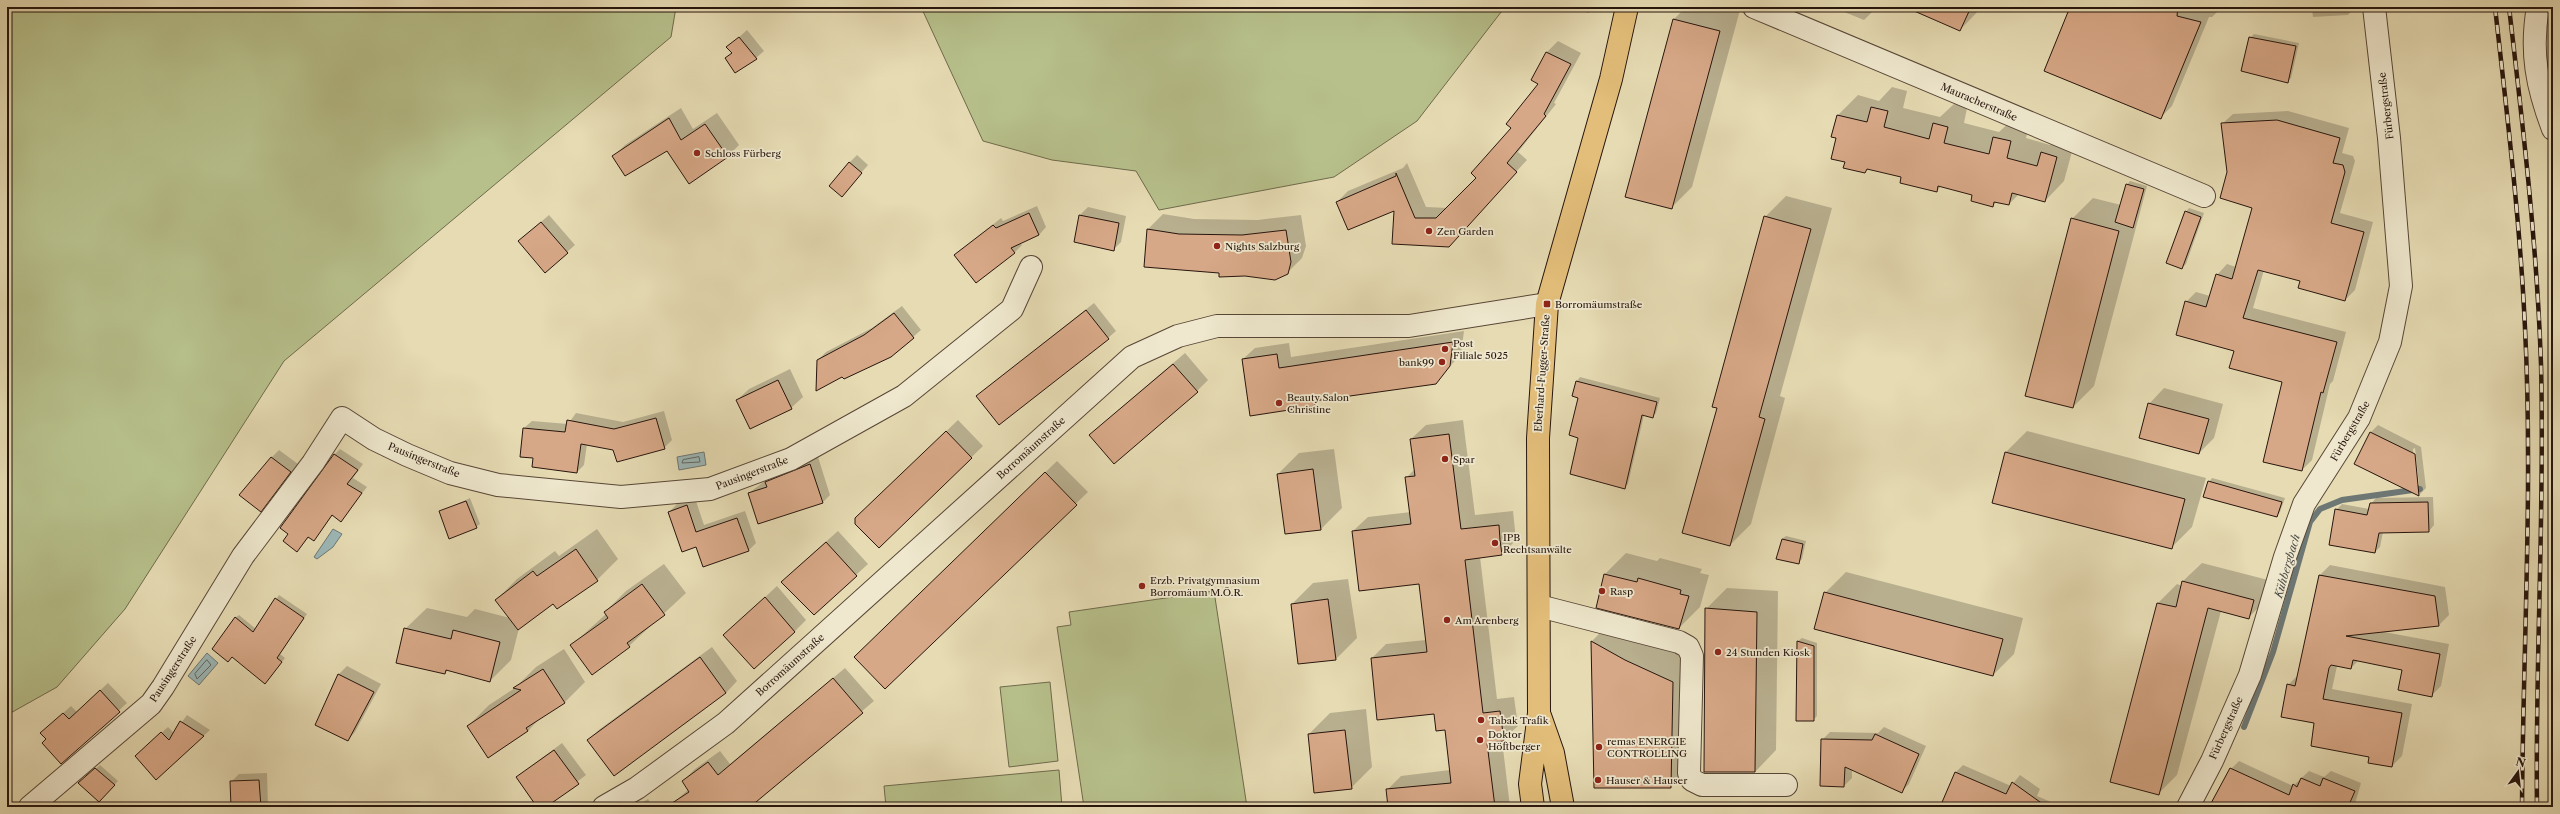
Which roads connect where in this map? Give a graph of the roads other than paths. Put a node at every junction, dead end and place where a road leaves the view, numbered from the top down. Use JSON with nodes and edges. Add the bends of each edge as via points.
{"nodes":[{"id":1,"x":1626,"y":7,"type":"edge"},
{"id":2,"x":1754,"y":7,"type":"edge"},
{"id":3,"x":2374,"y":7,"type":"edge"},
{"id":4,"x":2538,"y":7,"type":"edge"},
{"id":5,"x":2553,"y":129,"type":"edge"},
{"id":6,"x":2204,"y":196,"type":"dead end"},
{"id":7,"x":1031,"y":267,"type":"dead end"},
{"id":8,"x":1547,"y":304,"type":"junction"},
{"id":9,"x":1539,"y":606,"type":"junction"},
{"id":10,"x":1539,"y":713,"type":"junction"},
{"id":11,"x":1533,"y":769,"type":"junction"},
{"id":12,"x":1786,"y":785,"type":"dead end"},
{"id":13,"x":30,"y":807,"type":"edge"},
{"id":14,"x":604,"y":807,"type":"edge"},
{"id":15,"x":1533,"y":807,"type":"edge"},
{"id":16,"x":1547,"y":807,"type":"edge"},
{"id":17,"x":1563,"y":807,"type":"edge"},
{"id":18,"x":2188,"y":807,"type":"edge"}],
"edges":[{"from":1,"to":8,"type":"main road","name":"Eberhard-Fugger-Straße","via":[[1611,79]]},
{"from":2,"to":6,"type":"street","name":"Mauracherstraße"},
{"from":3,"to":18,"type":"street","name":"Fürbergstraße","via":[[2389,138],[2401,286],[2390,342],[2359,418],[2304,504],[2285,557],[2250,675],[2212,761]]},
{"from":4,"to":5,"type":"street","via":[[2535,59],[2539,90]]},
{"from":7,"to":13,"type":"street","name":"Pausingerstraße","via":[[1012,309],[904,396],[791,458],[710,489],[621,497],[498,485],[450,473],[407,455],[374,439],[342,418],[313,463],[243,556],[151,704]]},
{"from":8,"to":9,"type":"main road","name":"Eberhard-Fugger-Straße","via":[[1538,438]]},
{"from":8,"to":14,"type":"street","name":"Borromäumstraße","via":[[1409,326],[1217,326],[1178,336],[1132,357],[726,723],[637,788]]},
{"from":9,"to":10,"type":"main road","name":"Eberhard-Fugger-Straße"},
{"from":9,"to":12,"type":"street","via":[[1679,642],[1688,647],[1692,656],[1689,773],[1692,780],[1702,785]]},
{"from":10,"to":11,"type":"main road","name":"Eberhard-Fugger-Straße"},
{"from":10,"to":17,"type":"main road","name":"Eberhard-Fugger-Straße","via":[[1553,753]]},
{"from":11,"to":15,"type":"main road","name":"Eberhard-Fugger-Straße","via":[[1530,784]]},
{"from":11,"to":16,"type":"main road"}]}
